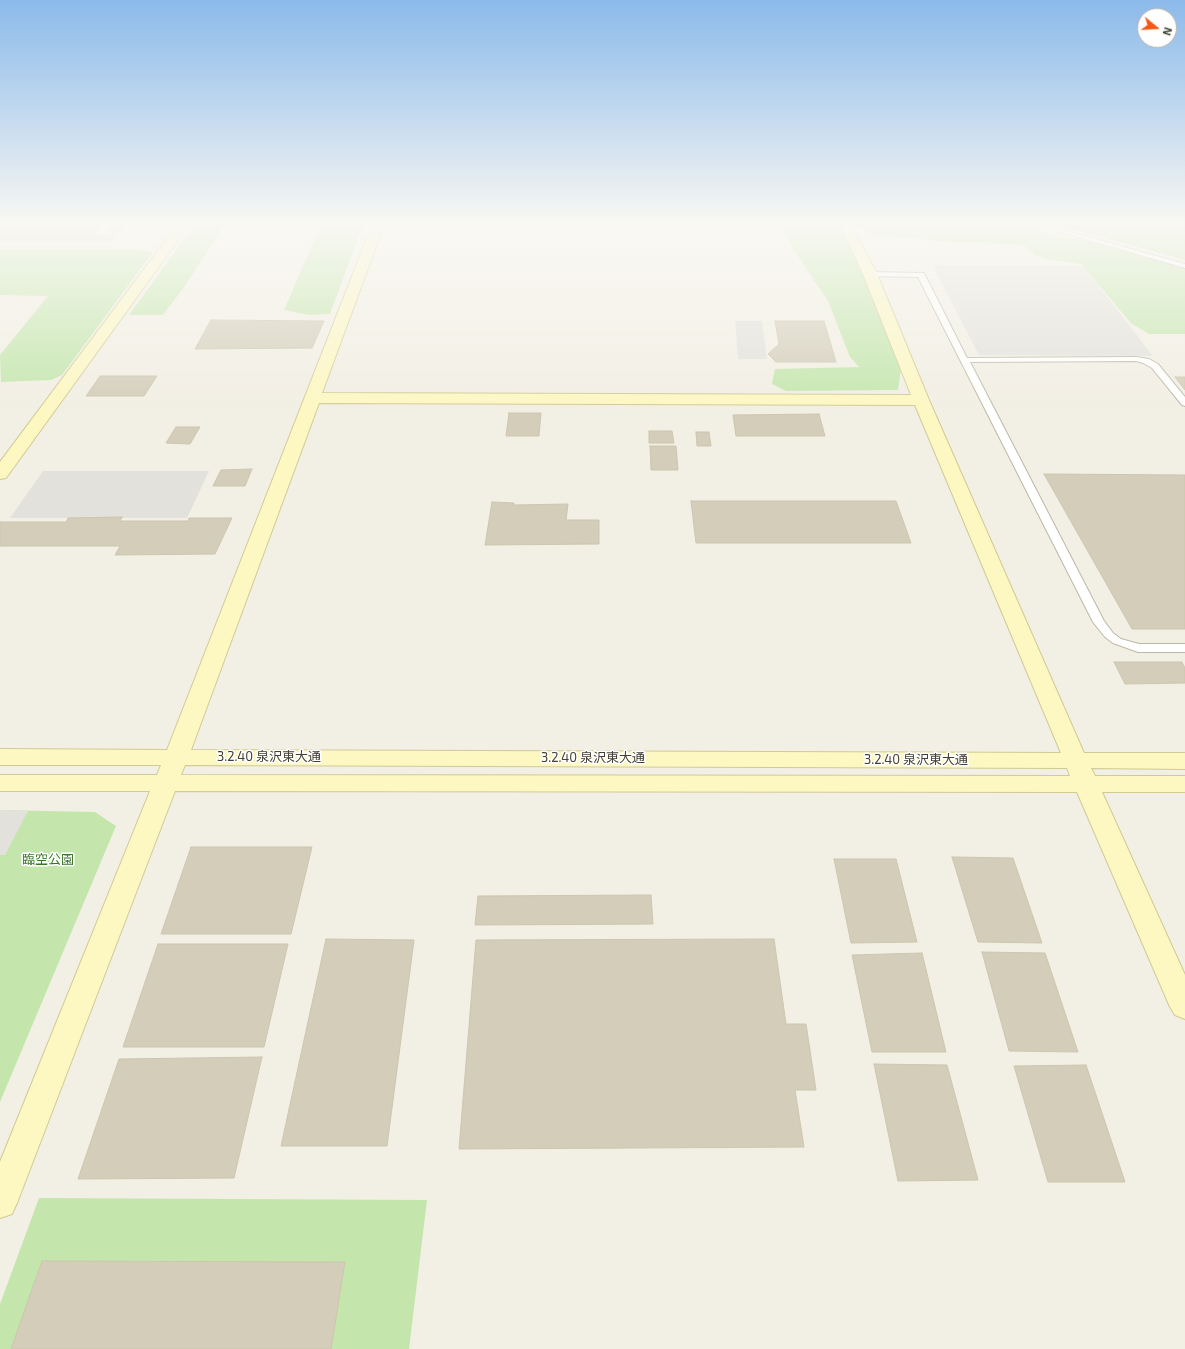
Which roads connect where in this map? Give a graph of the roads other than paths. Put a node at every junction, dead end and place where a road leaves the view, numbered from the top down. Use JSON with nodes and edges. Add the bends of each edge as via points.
{"nodes":[{"id":1,"x":137,"y":288,"type":"edge"},
{"id":2,"x":354,"y":288,"type":"edge"},
{"id":3,"x":876,"y":288,"type":"edge"},
{"id":4,"x":928,"y":288,"type":"edge"},
{"id":5,"x":965,"y":360,"type":"junction"},
{"id":6,"x":312,"y":398,"type":"junction"},
{"id":7,"x":921,"y":400,"type":"junction"},
{"id":8,"x":1185,"y":403,"type":"edge"},
{"id":9,"x":0,"y":474,"type":"edge"},
{"id":10,"x":1185,"y":648,"type":"edge"},
{"id":11,"x":176,"y":756,"type":"junction"},
{"id":12,"x":0,"y":757,"type":"edge"},
{"id":13,"x":1078,"y":761,"type":"junction"},
{"id":14,"x":1185,"y":761,"type":"edge"},
{"id":15,"x":0,"y":783,"type":"edge"},
{"id":16,"x":166,"y":783,"type":"junction"},
{"id":17,"x":1086,"y":784,"type":"junction"},
{"id":18,"x":1185,"y":784,"type":"edge"},
{"id":19,"x":1185,"y":1007,"type":"edge"},
{"id":20,"x":0,"y":1203,"type":"edge"}],
"edges":[{"from":1,"to":9,"type":"street"},
{"from":2,"to":6,"type":"street"},
{"from":3,"to":7,"type":"street"},
{"from":4,"to":5,"type":"lane"},
{"from":5,"to":8,"type":"lane","via":[[1136,359],[1155,366]]},
{"from":5,"to":10,"type":"lane","via":[[1099,622],[1117,641],[1138,648]]},
{"from":6,"to":7,"type":"street"},
{"from":6,"to":11,"type":"street"},
{"from":7,"to":13,"type":"street"},
{"from":11,"to":12,"type":"street","name":"3.2.40 泉沢東大通"},
{"from":11,"to":13,"type":"street","name":"3.2.40 泉沢東大通"},
{"from":11,"to":16,"type":"street"},
{"from":13,"to":14,"type":"street","name":"3.2.40 泉沢東大通"},
{"from":13,"to":17,"type":"street"},
{"from":15,"to":16,"type":"street","name":"3.2.40 泉沢東大通"},
{"from":16,"to":17,"type":"street","name":"3.2.40 泉沢東大通"},
{"from":16,"to":20,"type":"street"},
{"from":17,"to":18,"type":"street","name":"3.2.40 泉沢東大通"},
{"from":17,"to":19,"type":"street"}]}
